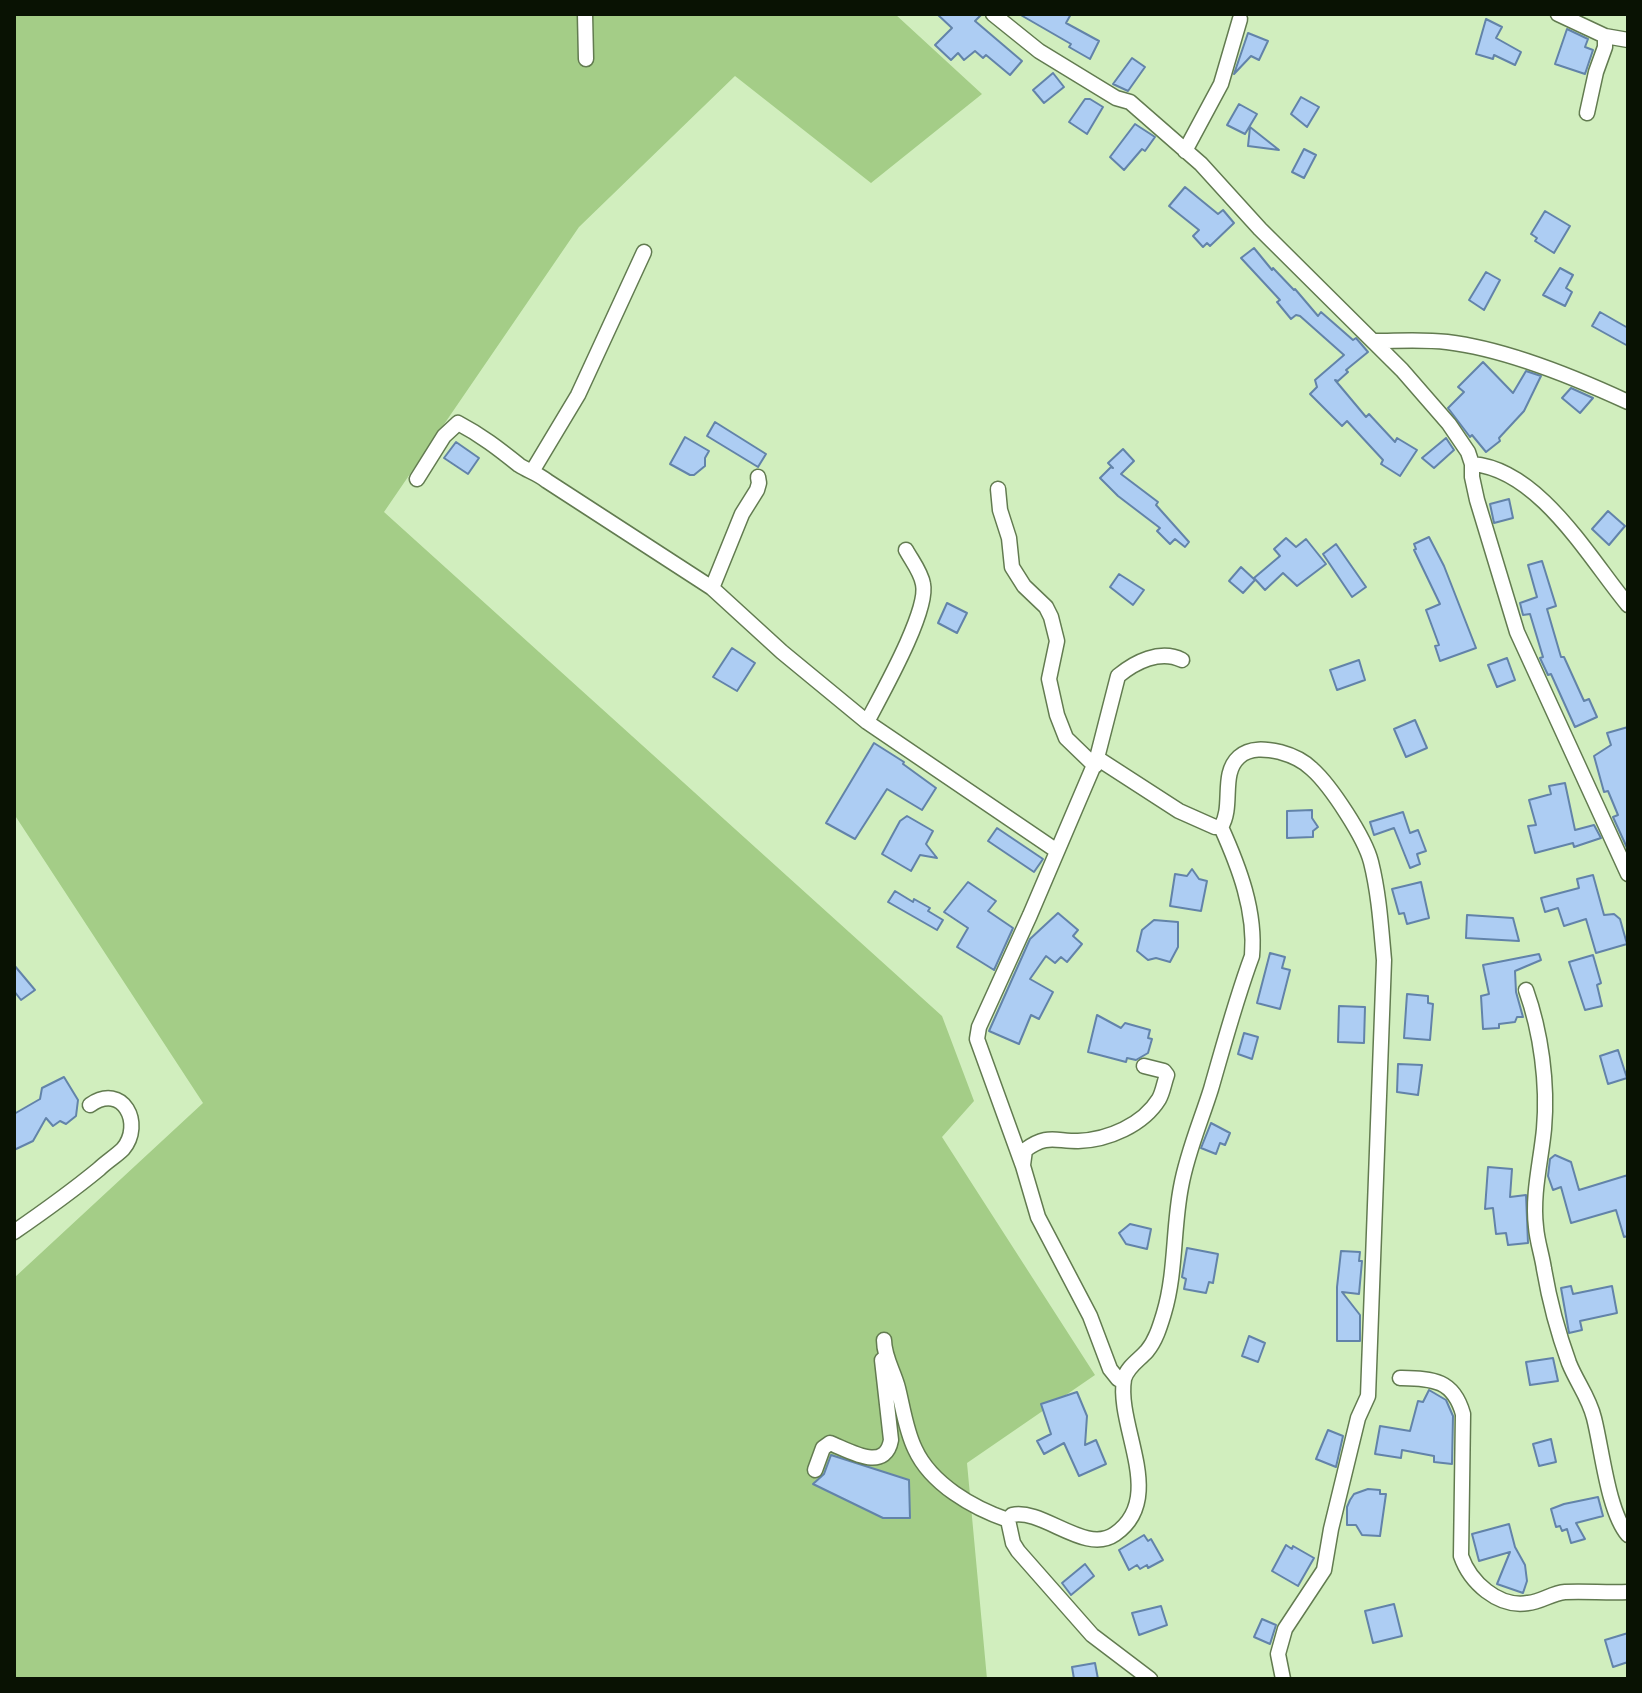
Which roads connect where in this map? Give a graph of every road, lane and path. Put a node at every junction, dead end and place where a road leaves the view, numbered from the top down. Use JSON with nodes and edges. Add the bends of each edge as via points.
{"nodes":[{"id":1,"x":585,"y":14,"type":"edge"},
{"id":2,"x":993,"y":14,"type":"edge"},
{"id":3,"x":1558,"y":14,"type":"edge"},
{"id":4,"x":1240,"y":19,"type":"dead end"},
{"id":5,"x":1605,"y":36,"type":"junction"},
{"id":6,"x":1628,"y":40,"type":"edge"},
{"id":7,"x":586,"y":59,"type":"dead end"},
{"id":8,"x":1587,"y":113,"type":"dead end"},
{"id":9,"x":1185,"y":151,"type":"junction"},
{"id":10,"x":644,"y":252,"type":"dead end"},
{"id":11,"x":1373,"y":341,"type":"junction"},
{"id":12,"x":1628,"y":402,"type":"edge"},
{"id":13,"x":1472,"y":464,"type":"junction"},
{"id":14,"x":533,"y":470,"type":"junction"},
{"id":15,"x":758,"y":477,"type":"dead end"},
{"id":16,"x":417,"y":479,"type":"dead end"},
{"id":17,"x":998,"y":489,"type":"dead end"},
{"id":18,"x":906,"y":550,"type":"dead end"},
{"id":19,"x":712,"y":588,"type":"junction"},
{"id":20,"x":1628,"y":605,"type":"edge"},
{"id":21,"x":1182,"y":660,"type":"dead end"},
{"id":22,"x":867,"y":722,"type":"junction"},
{"id":23,"x":1096,"y":762,"type":"junction"},
{"id":24,"x":1221,"y":827,"type":"junction"},
{"id":25,"x":1057,"y":851,"type":"junction"},
{"id":26,"x":1628,"y":874,"type":"edge"},
{"id":27,"x":1526,"y":990,"type":"dead end"},
{"id":28,"x":1144,"y":1066,"type":"dead end"},
{"id":29,"x":90,"y":1105,"type":"dead end"},
{"id":30,"x":1023,"y":1166,"type":"junction"},
{"id":31,"x":14,"y":1232,"type":"edge"},
{"id":32,"x":1400,"y":1378,"type":"dead end"},
{"id":33,"x":1124,"y":1381,"type":"junction"},
{"id":34,"x":815,"y":1470,"type":"dead end"},
{"id":35,"x":1008,"y":1520,"type":"junction"},
{"id":36,"x":1628,"y":1535,"type":"edge"},
{"id":37,"x":1628,"y":1592,"type":"edge"},
{"id":38,"x":1150,"y":1679,"type":"edge"},
{"id":39,"x":1283,"y":1679,"type":"edge"}],
"edges":[{"from":1,"to":7,"type":"street"},
{"from":2,"to":9,"type":"street","via":[[1039,51],[1130,102]]},
{"from":3,"to":5,"type":"street"},
{"from":4,"to":9,"type":"street","via":[[1221,84]]},
{"from":5,"to":6,"type":"street"},
{"from":5,"to":8,"type":"street"},
{"from":9,"to":11,"type":"street"},
{"from":10,"to":14,"type":"street","via":[[578,395]]},
{"from":11,"to":12,"type":"street","via":[[1447,342],[1490,351]]},
{"from":11,"to":13,"type":"street","via":[[1449,424]]},
{"from":13,"to":20,"type":"street","via":[[1488,465],[1546,502]]},
{"from":13,"to":26,"type":"street","via":[[1477,500],[1517,632]]},
{"from":14,"to":16,"type":"street","via":[[458,423]]},
{"from":14,"to":19,"type":"street"},
{"from":15,"to":19,"type":"street","via":[[757,490]]},
{"from":17,"to":23,"type":"street","via":[[1012,567],[1051,617],[1057,641],[1049,679],[1057,715],[1066,738]]},
{"from":18,"to":22,"type":"street","via":[[924,593],[910,635]]},
{"from":19,"to":22,"type":"street"},
{"from":21,"to":23,"type":"street","via":[[1158,656],[1118,676]]},
{"from":22,"to":25,"type":"street"},
{"from":23,"to":24,"type":"street","via":[[1179,811]]},
{"from":23,"to":25,"type":"street"},
{"from":24,"to":33,"type":"street","via":[[1248,900],[1252,956],[1181,1187],[1165,1310],[1157,1336]]},
{"from":24,"to":39,"type":"street","via":[[1231,771],[1243,753],[1265,750],[1311,767],[1343,808],[1370,858],[1384,960],[1368,1396],[1358,1418],[1324,1570],[1285,1629],[1278,1654]]},
{"from":25,"to":30,"type":"street","via":[[977,1039]]},
{"from":27,"to":36,"type":"street","via":[[1543,1074],[1536,1226],[1547,1294],[1573,1372],[1589,1399],[1613,1507]]},
{"from":28,"to":30,"type":"street","via":[[1167,1075],[1151,1109],[1124,1130],[1096,1139],[1039,1140],[1025,1150]]},
{"from":29,"to":31,"type":"street","via":[[111,1097],[131,1115],[124,1148]]},
{"from":30,"to":33,"type":"street","via":[[1038,1217],[1090,1316],[1110,1369]]},
{"from":32,"to":37,"type":"street","via":[[1445,1383],[1457,1396],[1463,1414],[1461,1556],[1484,1589],[1528,1604],[1560,1592]]},
{"from":33,"to":35,"type":"street","via":[[1138,1475],[1136,1502],[1126,1524],[1096,1540],[1025,1514]]},
{"from":34,"to":35,"type":"street","via":[[830,1443],[870,1458],[889,1451],[884,1344],[911,1439],[926,1465],[953,1492]]},
{"from":35,"to":38,"type":"street","via":[[1018,1551],[1092,1635]]}]}
